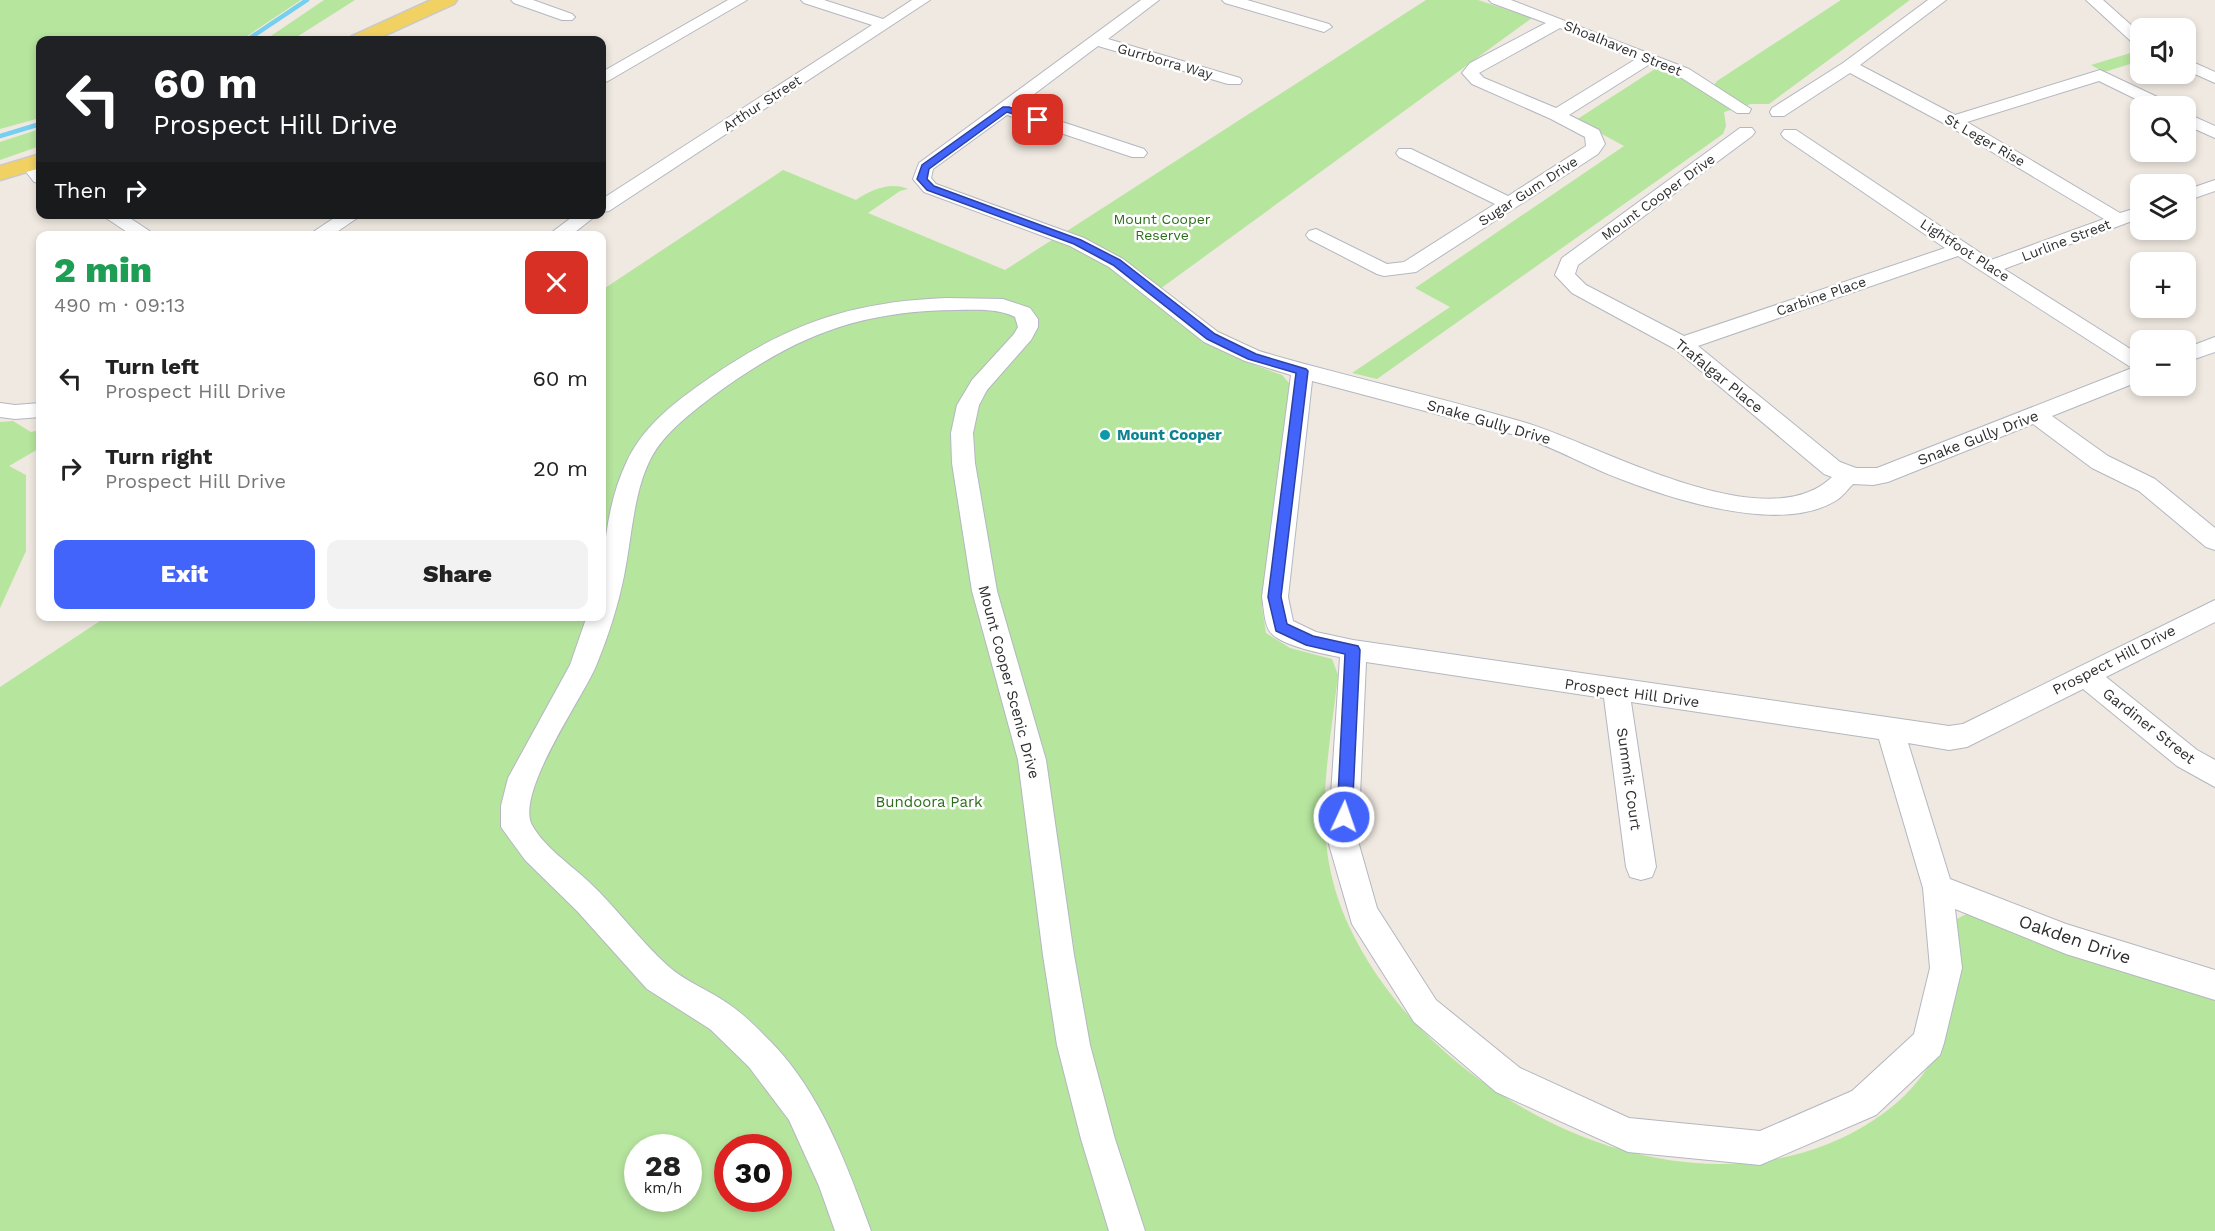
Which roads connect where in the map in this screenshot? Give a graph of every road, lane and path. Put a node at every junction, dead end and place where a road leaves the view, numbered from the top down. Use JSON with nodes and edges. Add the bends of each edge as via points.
{"nodes":[{"id":1,"x":447,"y":0,"type":"edge"},
{"id":2,"x":519,"y":0,"type":"edge"},
{"id":3,"x":739,"y":0,"type":"edge"},
{"id":4,"x":809,"y":0,"type":"edge"},
{"id":5,"x":922,"y":0,"type":"edge"},
{"id":6,"x":1151,"y":0,"type":"edge"},
{"id":7,"x":1230,"y":0,"type":"edge"},
{"id":8,"x":1497,"y":0,"type":"edge"},
{"id":9,"x":1938,"y":0,"type":"edge"},
{"id":10,"x":2094,"y":0,"type":"edge"},
{"id":11,"x":567,"y":17,"type":"dead end"},
{"id":12,"x":1559,"y":22,"type":"junction"},
{"id":13,"x":884,"y":24,"type":"junction"},
{"id":14,"x":1324,"y":27,"type":"dead end"},
{"id":15,"x":2130,"y":32,"type":"edge"},
{"id":16,"x":368,"y":36,"type":"edge"},
{"id":17,"x":1097,"y":41,"type":"junction"},
{"id":18,"x":1649,"y":58,"type":"junction"},
{"id":19,"x":1849,"y":66,"type":"junction"},
{"id":20,"x":2196,"y":69,"type":"edge"},
{"id":21,"x":606,"y":76,"type":"edge"},
{"id":22,"x":2215,"y":78,"type":"edge"},
{"id":23,"x":1234,"y":81,"type":"dead end"},
{"id":24,"x":2142,"y":96,"type":"edge"},
{"id":25,"x":1006,"y":109,"type":"junction"},
{"id":26,"x":1743,"y":109,"type":"junction"},
{"id":27,"x":1778,"y":112,"type":"junction"},
{"id":28,"x":1557,"y":115,"type":"junction"},
{"id":29,"x":1953,"y":121,"type":"junction"},
{"id":30,"x":2196,"y":124,"type":"edge"},
{"id":31,"x":1746,"y":132,"type":"junction"},
{"id":32,"x":2215,"y":134,"type":"edge"},
{"id":33,"x":1777,"y":137,"type":"junction"},
{"id":34,"x":1138,"y":153,"type":"dead end"},
{"id":35,"x":1405,"y":153,"type":"dead end"},
{"id":36,"x":36,"y":167,"type":"edge"},
{"id":37,"x":0,"y":173,"type":"edge"},
{"id":38,"x":2215,"y":185,"type":"edge"},
{"id":39,"x":2196,"y":192,"type":"edge"},
{"id":40,"x":606,"y":204,"type":"edge"},
{"id":41,"x":1509,"y":204,"type":"junction"},
{"id":42,"x":2130,"y":216,"type":"edge"},
{"id":43,"x":118,"y":219,"type":"edge"},
{"id":44,"x":345,"y":219,"type":"edge"},
{"id":45,"x":582,"y":219,"type":"edge"},
{"id":46,"x":2119,"y":220,"type":"junction"},
{"id":47,"x":139,"y":231,"type":"edge"},
{"id":48,"x":325,"y":231,"type":"edge"},
{"id":49,"x":564,"y":231,"type":"edge"},
{"id":50,"x":1316,"y":235,"type":"dead end"},
{"id":51,"x":1960,"y":249,"type":"junction"},
{"id":52,"x":1569,"y":262,"type":"joint"},
{"id":53,"x":1991,"y":267,"type":"junction"},
{"id":54,"x":1682,"y":344,"type":"junction"},
{"id":55,"x":2215,"y":344,"type":"edge"},
{"id":56,"x":2196,"y":351,"type":"edge"},
{"id":57,"x":2130,"y":357,"type":"edge"},
{"id":58,"x":1302,"y":371,"type":"junction"},
{"id":59,"x":2130,"y":377,"type":"edge"},
{"id":60,"x":0,"y":410,"type":"edge"},
{"id":61,"x":36,"y":410,"type":"edge"},
{"id":62,"x":2036,"y":415,"type":"junction"},
{"id":63,"x":1848,"y":475,"type":"junction"},
{"id":64,"x":2215,"y":541,"type":"edge"},
{"id":65,"x":606,"y":599,"type":"edge"},
{"id":66,"x":2215,"y":610,"type":"edge"},
{"id":67,"x":599,"y":621,"type":"edge"},
{"id":68,"x":1353,"y":650,"type":"junction"},
{"id":69,"x":2085,"y":675,"type":"junction"},
{"id":70,"x":1616,"y":691,"type":"junction"},
{"id":71,"x":1890,"y":730,"type":"junction"},
{"id":72,"x":2215,"y":775,"type":"edge"},
{"id":73,"x":1641,"y":867,"type":"dead end"},
{"id":74,"x":1938,"y":888,"type":"junction"},
{"id":75,"x":2215,"y":985,"type":"edge"},
{"id":76,"x":853,"y":1231,"type":"edge"},
{"id":77,"x":1127,"y":1231,"type":"edge"}],
"edges":[{"from":1,"to":16,"type":"main road"},
{"from":2,"to":11,"type":"street"},
{"from":3,"to":21,"type":"street"},
{"from":4,"to":13,"type":"street"},
{"from":5,"to":13,"type":"street","name":"Arthur Street"},
{"from":6,"to":17,"type":"street"},
{"from":7,"to":14,"type":"street"},
{"from":8,"to":12,"type":"street","name":"Shoalhaven Street"},
{"from":9,"to":19,"type":"street"},
{"from":10,"to":15,"type":"street"},
{"from":12,"to":18,"type":"street","name":"Shoalhaven Street"},
{"from":12,"to":28,"type":"street","via":[[1476,66],[1470,73],[1478,81]]},
{"from":13,"to":40,"type":"street","name":"Arthur Street"},
{"from":17,"to":23,"type":"street","name":"Gurrborra Way"},
{"from":17,"to":25,"type":"street"},
{"from":18,"to":26,"type":"street","name":"Shoalhaven Street","via":[[1691,76]]},
{"from":18,"to":28,"type":"street"},
{"from":19,"to":27,"type":"street"},
{"from":19,"to":29,"type":"street","name":"St Leger Rise"},
{"from":20,"to":22,"type":"street"},
{"from":24,"to":29,"type":"street","via":[[2100,75]]},
{"from":25,"to":34,"type":"street"},
{"from":25,"to":58,"type":"street","name":"Snake Gully Drive","via":[[925,167],[922,179],[930,188],[1077,242],[1116,262],[1211,336],[1252,356]]},
{"from":26,"to":27,"type":"street"},
{"from":26,"to":31,"type":"street","via":[[1733,119]]},
{"from":27,"to":33,"type":"street","via":[[1792,122],[1794,131]]},
{"from":28,"to":41,"type":"street","name":"Sugar Gum Drive","via":[[1593,134],[1596,144]]},
{"from":29,"to":46,"type":"street","name":"St Leger Rise"},
{"from":30,"to":32,"type":"street"},
{"from":31,"to":33,"type":"street"},
{"from":31,"to":52,"type":"street","name":"Mount Cooper Drive"},
{"from":33,"to":51,"type":"street","name":"Lightfoot Place"},
{"from":35,"to":41,"type":"street"},
{"from":36,"to":37,"type":"main road"},
{"from":38,"to":39,"type":"street"},
{"from":41,"to":50,"type":"street","name":"Sugar Gum Drive","via":[[1404,270],[1376,268]]},
{"from":42,"to":46,"type":"street","name":"Lurline Street"},
{"from":43,"to":47,"type":"street"},
{"from":44,"to":48,"type":"street"},
{"from":45,"to":49,"type":"street"},
{"from":46,"to":53,"type":"street","name":"Lurline Street"},
{"from":51,"to":53,"type":"street","name":"Lightfoot Place"},
{"from":51,"to":54,"type":"street","name":"Carbine Place"},
{"from":52,"to":54,"type":"street","name":"Trafalgar Place","via":[[1565,275],[1579,289]]},
{"from":53,"to":57,"type":"street","name":"Lightfoot Place"},
{"from":54,"to":63,"type":"street","name":"Trafalgar Place","via":[[1832,468]]},
{"from":55,"to":56,"type":"street"},
{"from":58,"to":63,"type":"street","name":"Snake Gully Drive","via":[[1539,434],[1655,483],[1755,507],[1794,506],[1831,495]]},
{"from":58,"to":68,"type":"street","name":"Prospect Hill Drive","via":[[1275,597],[1281,627],[1311,641]]},
{"from":59,"to":62,"type":"street","name":"Snake Gully Drive"},
{"from":60,"to":61,"type":"street"},
{"from":62,"to":63,"type":"street","name":"Snake Gully Drive","via":[[1880,476]]},
{"from":62,"to":64,"type":"street","via":[[2100,462],[2147,485]]},
{"from":65,"to":77,"type":"street","name":"Mount Cooper Scenic Drive","via":[[628,494],[650,440],[668,421],[770,346],[814,325],[900,305],[993,305],[1021,312],[1028,320],[1029,331],[984,377],[972,395],[961,433],[972,529],[993,629],[1034,768],[1062,984],[1084,1088]]},
{"from":66,"to":69,"type":"street","name":"Prospect Hill Drive"},
{"from":67,"to":76,"type":"street","name":"Mount Cooper Scenic Drive","via":[[583,666],[522,778],[515,806],[516,827],[658,978],[721,1018],[762,1055],[801,1108]]},
{"from":68,"to":70,"type":"street","name":"Prospect Hill Drive"},
{"from":68,"to":74,"type":"street","via":[[1343,841],[1363,914],[1425,1011],[1508,1080],[1628,1135],[1760,1148],[1864,1103],[1928,1043],[1946,968]]},
{"from":69,"to":71,"type":"street","name":"Prospect Hill Drive","via":[[1968,735],[1949,738]]},
{"from":69,"to":72,"type":"street","name":"Gardiner Street","via":[[2187,758]]},
{"from":70,"to":71,"type":"street","name":"Prospect Hill Drive"},
{"from":70,"to":73,"type":"street","name":"Summit Court"},
{"from":71,"to":74,"type":"street"},
{"from":74,"to":75,"type":"street","name":"Oakden Drive","via":[[2066,939]]}]}
